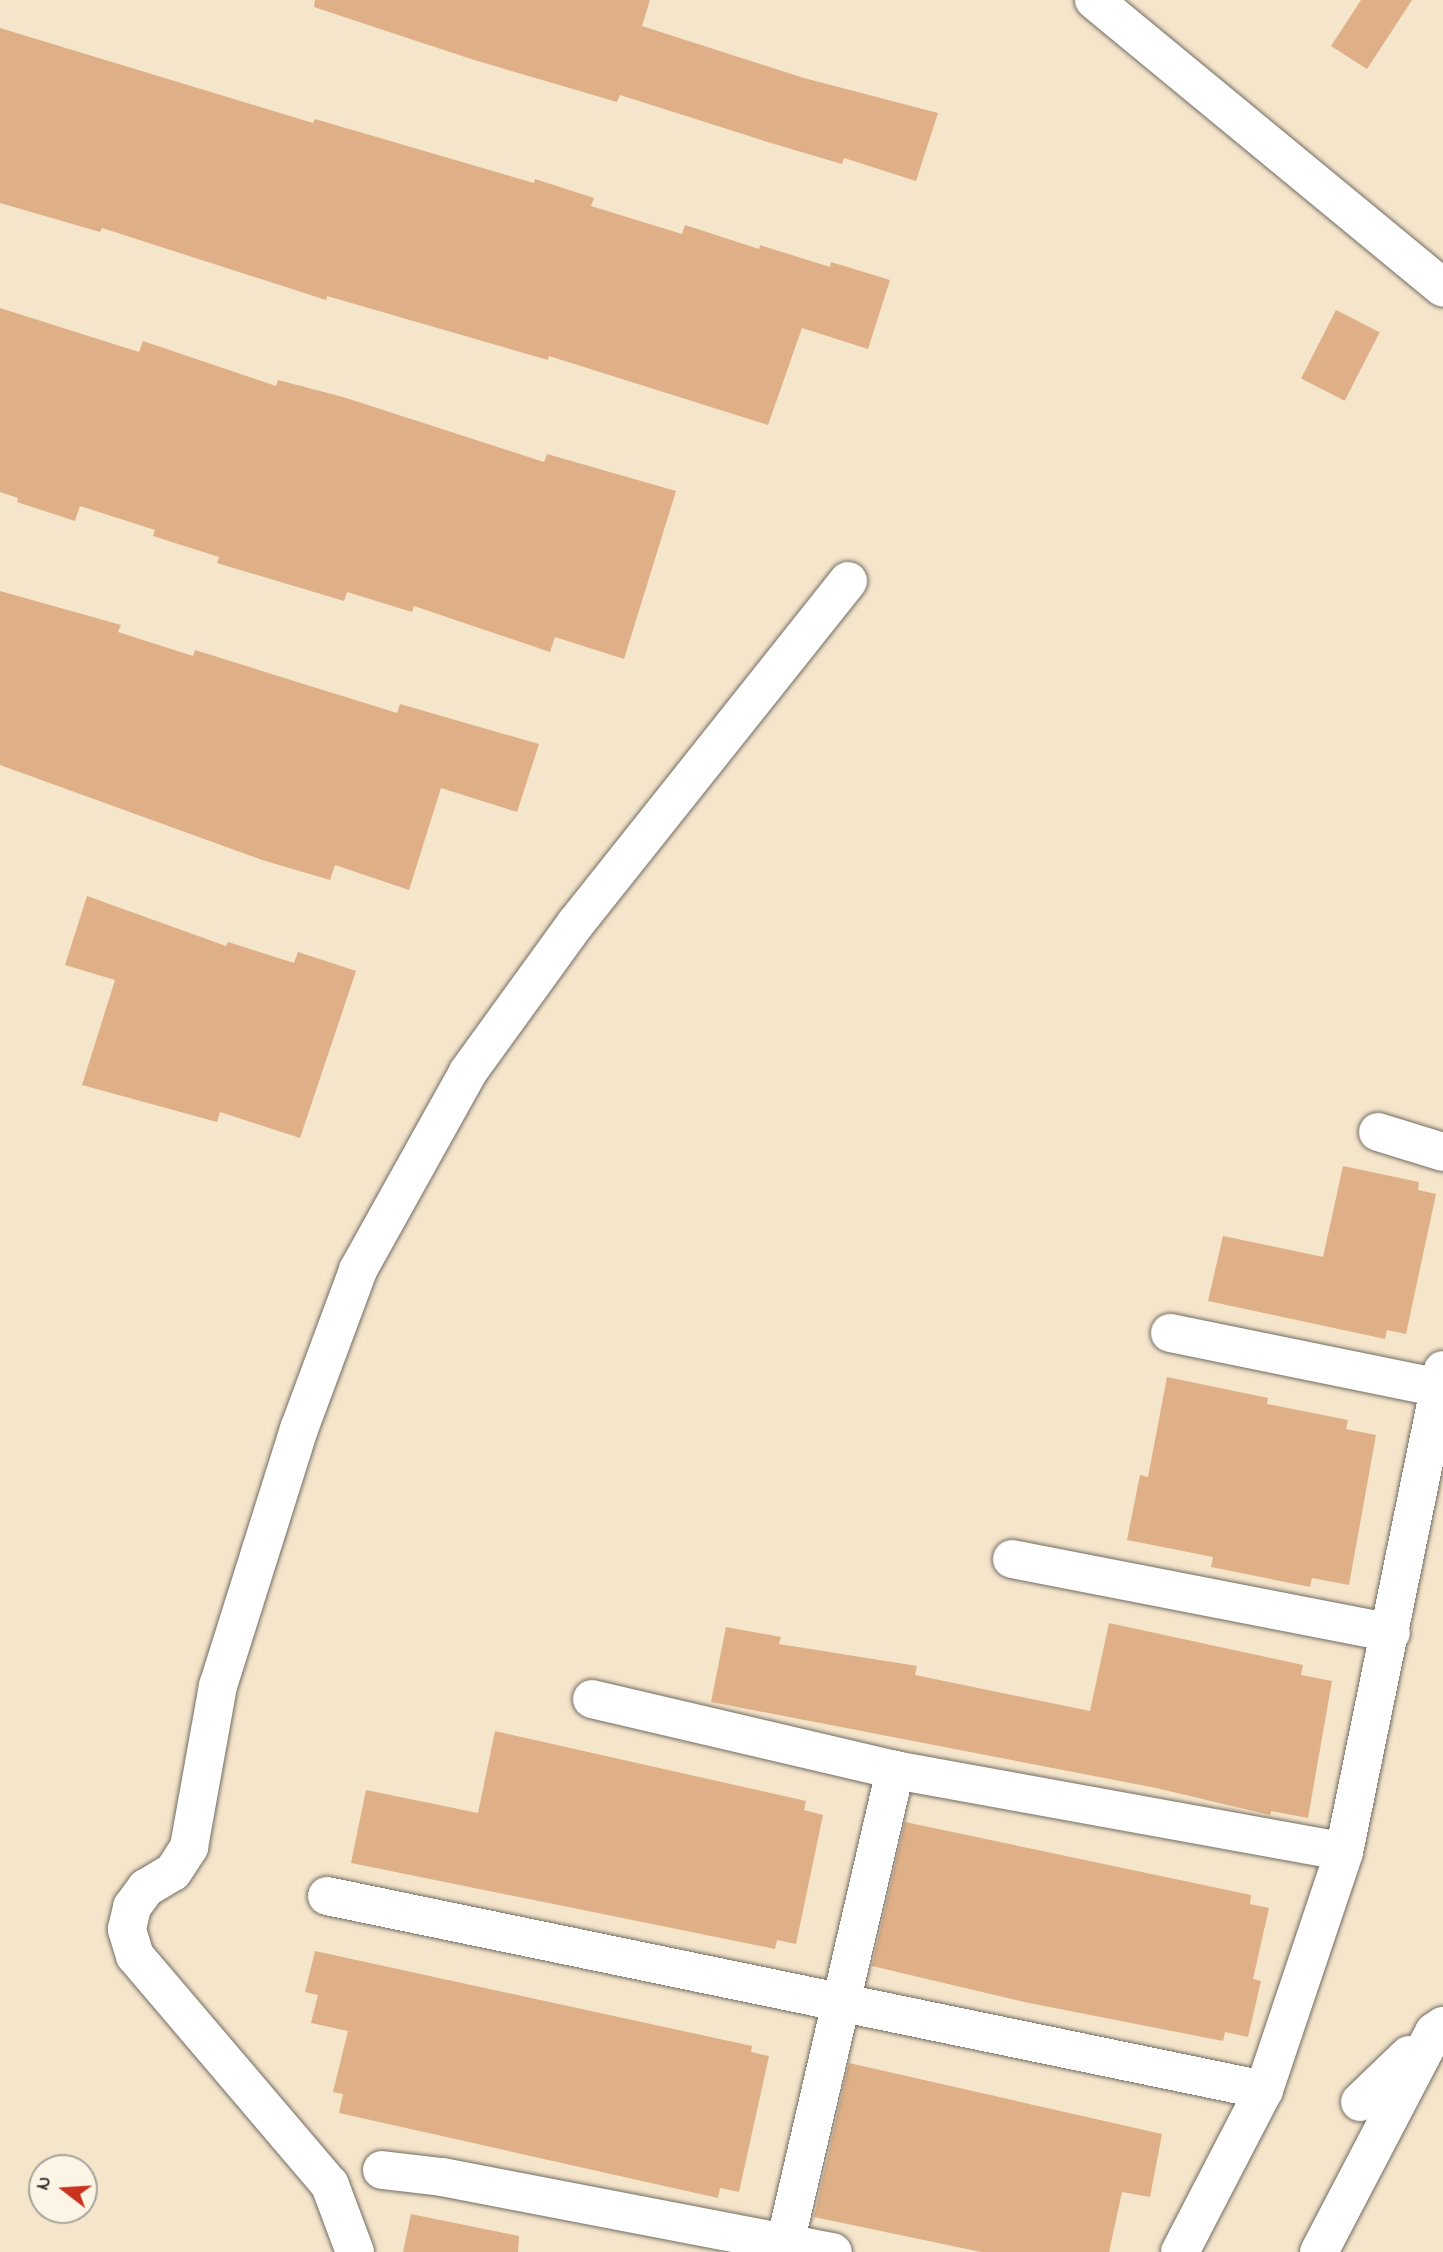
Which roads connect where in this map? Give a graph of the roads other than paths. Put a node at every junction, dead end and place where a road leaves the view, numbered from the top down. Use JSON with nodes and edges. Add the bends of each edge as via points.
{"nodes":[{"id":1,"x":1094,"y":0,"type":"edge"},
{"id":2,"x":1443,"y":288,"type":"edge"},
{"id":3,"x":848,"y":581,"type":"dead end"},
{"id":4,"x":1378,"y":1132,"type":"dead end"},
{"id":5,"x":1443,"y":1152,"type":"edge"},
{"id":6,"x":1170,"y":1333,"type":"dead end"},
{"id":7,"x":1441,"y":1379,"type":"edge"},
{"id":8,"x":1012,"y":1559,"type":"dead end"},
{"id":9,"x":1391,"y":1633,"type":"junction"},
{"id":10,"x":592,"y":1699,"type":"dead end"},
{"id":11,"x":895,"y":1770,"type":"junction"},
{"id":12,"x":1343,"y":1852,"type":"junction"},
{"id":13,"x":327,"y":1896,"type":"dead end"},
{"id":14,"x":841,"y":2004,"type":"junction"},
{"id":15,"x":1438,"y":2029,"type":"edge"},
{"id":16,"x":1264,"y":2090,"type":"junction"},
{"id":17,"x":1360,"y":2102,"type":"dead end"},
{"id":18,"x":383,"y":2170,"type":"dead end"},
{"id":19,"x":784,"y":2247,"type":"edge"},
{"id":20,"x":355,"y":2252,"type":"edge"},
{"id":21,"x":833,"y":2252,"type":"edge"},
{"id":22,"x":1180,"y":2252,"type":"edge"},
{"id":23,"x":1319,"y":2252,"type":"edge"}],
"edges":[{"from":1,"to":2,"type":"street"},
{"from":3,"to":20,"type":"street","via":[[576,923],[468,1072],[358,1270],[299,1429],[218,1686],[189,1847],[173,1872],[146,1888],[132,1907],[127,1929],[135,1956],[330,2185]]},
{"from":4,"to":5,"type":"street"},
{"from":6,"to":7,"type":"street"},
{"from":7,"to":9,"type":"street"},
{"from":8,"to":9,"type":"street"},
{"from":9,"to":12,"type":"street"},
{"from":10,"to":11,"type":"street"},
{"from":11,"to":12,"type":"street"},
{"from":11,"to":14,"type":"street"},
{"from":12,"to":16,"type":"street"},
{"from":13,"to":14,"type":"street"},
{"from":14,"to":16,"type":"street"},
{"from":14,"to":19,"type":"street"},
{"from":15,"to":17,"type":"street"},
{"from":15,"to":23,"type":"street"},
{"from":16,"to":22,"type":"street"},
{"from":18,"to":19,"type":"street","via":[[442,2177]]},
{"from":19,"to":21,"type":"street"}]}
